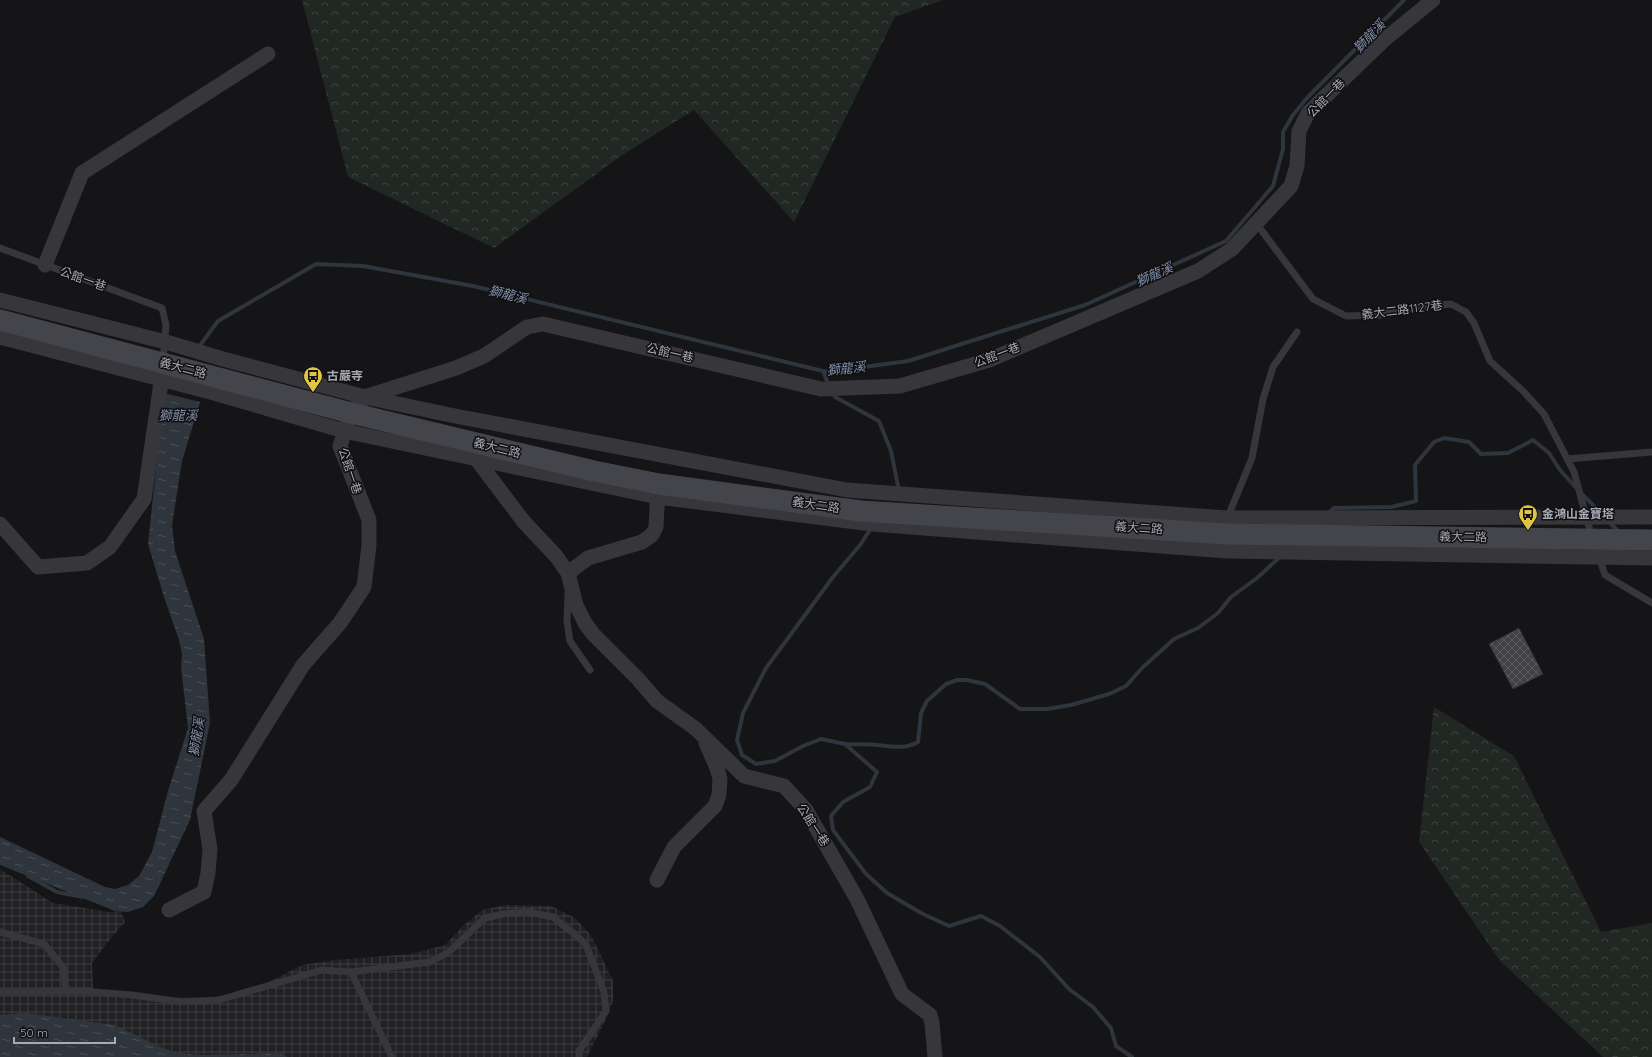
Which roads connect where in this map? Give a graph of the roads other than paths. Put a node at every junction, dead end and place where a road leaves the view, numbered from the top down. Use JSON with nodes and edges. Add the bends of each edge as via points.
{"nodes":[{"id":1,"x":1430,"y":1,"type":"edge"},
{"id":2,"x":268,"y":54,"type":"dead end"},
{"id":3,"x":1256,"y":223,"type":"junction"},
{"id":4,"x":0,"y":248,"type":"edge"},
{"id":5,"x":45,"y":265,"type":"junction"},
{"id":6,"x":0,"y":300,"type":"edge"},
{"id":7,"x":0,"y":320,"type":"edge"},
{"id":8,"x":1297,"y":332,"type":"dead end"},
{"id":9,"x":0,"y":337,"type":"edge"},
{"id":10,"x":166,"y":342,"type":"junction"},
{"id":11,"x":162,"y":371,"type":"junction"},
{"id":12,"x":218,"y":376,"type":"junction"},
{"id":13,"x":365,"y":396,"type":"junction"},
{"id":14,"x":347,"y":422,"type":"junction"},
{"id":15,"x":461,"y":439,"type":"junction"},
{"id":16,"x":1652,"y":452,"type":"edge"},
{"id":17,"x":476,"y":459,"type":"junction"},
{"id":18,"x":1567,"y":459,"type":"junction"},
{"id":19,"x":658,"y":491,"type":"junction"},
{"id":20,"x":1586,"y":517,"type":"junction"},
{"id":21,"x":1652,"y":517,"type":"edge"},
{"id":22,"x":0,"y":524,"type":"edge"},
{"id":23,"x":1227,"y":538,"type":"junction"},
{"id":24,"x":1652,"y":540,"type":"edge"},
{"id":25,"x":1596,"y":549,"type":"junction"},
{"id":26,"x":1652,"y":558,"type":"edge"},
{"id":27,"x":568,"y":573,"type":"junction"},
{"id":28,"x":1652,"y":603,"type":"edge"},
{"id":29,"x":590,"y":670,"type":"dead end"},
{"id":30,"x":696,"y":729,"type":"junction"},
{"id":31,"x":657,"y":880,"type":"dead end"},
{"id":32,"x":169,"y":910,"type":"dead end"},
{"id":33,"x":0,"y":932,"type":"edge"},
{"id":34,"x":351,"y":972,"type":"junction"},
{"id":35,"x":66,"y":991,"type":"junction"},
{"id":36,"x":0,"y":992,"type":"edge"},
{"id":37,"x":392,"y":1057,"type":"edge"},
{"id":38,"x":580,"y":1057,"type":"edge"},
{"id":39,"x":935,"y":1057,"type":"edge"}],
"edges":[{"from":1,"to":3,"type":"street","name":"公館一巷","via":[[1384,40],[1308,113],[1299,131],[1297,166],[1291,186]]},
{"from":2,"to":5,"type":"street","name":"公館一巷","via":[[82,173]]},
{"from":3,"to":13,"type":"street","name":"公館一巷","via":[[1232,249],[1198,271],[989,360],[900,386],[821,389],[543,324],[527,327],[484,356],[456,368]]},
{"from":3,"to":18,"type":"lane","name":"義大二路1127巷","via":[[1313,299],[1346,316],[1380,315],[1418,307],[1451,304],[1466,312],[1474,322],[1490,361],[1544,414]]},
{"from":4,"to":5,"type":"lane","name":"公館一巷"},
{"from":5,"to":10,"type":"lane","name":"公館一巷","via":[[162,308]]},
{"from":6,"to":10,"type":"street","name":"義大二路"},
{"from":7,"to":11,"type":"street","name":"義大二路"},
{"from":8,"to":23,"type":"lane","via":[[1272,367],[1252,458]]},
{"from":9,"to":11,"type":"street","name":"義大二路"},
{"from":10,"to":11,"type":"lane","name":"公館一巷"},
{"from":10,"to":12,"type":"street","name":"義大二路"},
{"from":11,"to":12,"type":"street","name":"義大二路"},
{"from":11,"to":22,"type":"street","name":"公館一巷","via":[[144,499],[110,547],[87,563],[38,567]]},
{"from":12,"to":13,"type":"street","name":"義大二路"},
{"from":12,"to":14,"type":"street","name":"義大二路"},
{"from":13,"to":14,"type":"street"},
{"from":13,"to":23,"type":"street","name":"義大二路","via":[[455,416],[847,490]]},
{"from":14,"to":15,"type":"street","name":"義大二路"},
{"from":14,"to":17,"type":"street","name":"義大二路"},
{"from":14,"to":32,"type":"street","name":"公館一巷","via":[[340,446],[368,520],[364,587],[340,623],[303,665],[231,780],[204,811],[210,849],[204,892]]},
{"from":15,"to":17,"type":"street","name":"公館一巷"},
{"from":15,"to":19,"type":"street","name":"義大二路","via":[[594,471]]},
{"from":16,"to":18,"type":"lane"},
{"from":17,"to":19,"type":"street","name":"義大二路"},
{"from":17,"to":27,"type":"street","name":"公館一巷","via":[[524,522],[556,556]]},
{"from":18,"to":20,"type":"lane","name":"義大二路1127巷","via":[[1574,472]]},
{"from":19,"to":23,"type":"street","name":"義大二路","via":[[862,511]]},
{"from":19,"to":27,"type":"street","via":[[656,526],[652,536],[642,542],[588,558]]},
{"from":20,"to":21,"type":"street","name":"義大二路"},
{"from":20,"to":23,"type":"street","name":"義大二路"},
{"from":20,"to":25,"type":"lane","name":"義大二路1127巷"},
{"from":23,"to":25,"type":"street","name":"義大二路"},
{"from":24,"to":25,"type":"street","name":"義大二路"},
{"from":25,"to":26,"type":"street","name":"義大二路"},
{"from":25,"to":28,"type":"lane","name":"義大二路1127巷","via":[[1605,576]]},
{"from":27,"to":29,"type":"lane","via":[[567,622],[570,641]]},
{"from":27,"to":30,"type":"street","name":"公館一巷","via":[[576,605],[593,634],[638,678],[657,701]]},
{"from":30,"to":31,"type":"street","via":[[717,768],[720,779],[719,795],[715,806],[674,847]]},
{"from":30,"to":39,"type":"street","name":"公館一巷","via":[[744,776],[784,786],[806,810],[857,899],[902,994],[930,1015]]},
{"from":33,"to":35,"type":"lane","via":[[44,944],[63,967]]},
{"from":34,"to":35,"type":"lane","via":[[322,970],[219,1000],[182,1002],[132,995]]},
{"from":34,"to":37,"type":"lane"},
{"from":34,"to":38,"type":"lane","via":[[430,962],[449,952],[485,918],[528,912],[553,917],[586,945],[604,992],[606,1012],[579,1051]]},
{"from":35,"to":36,"type":"lane"}]}
